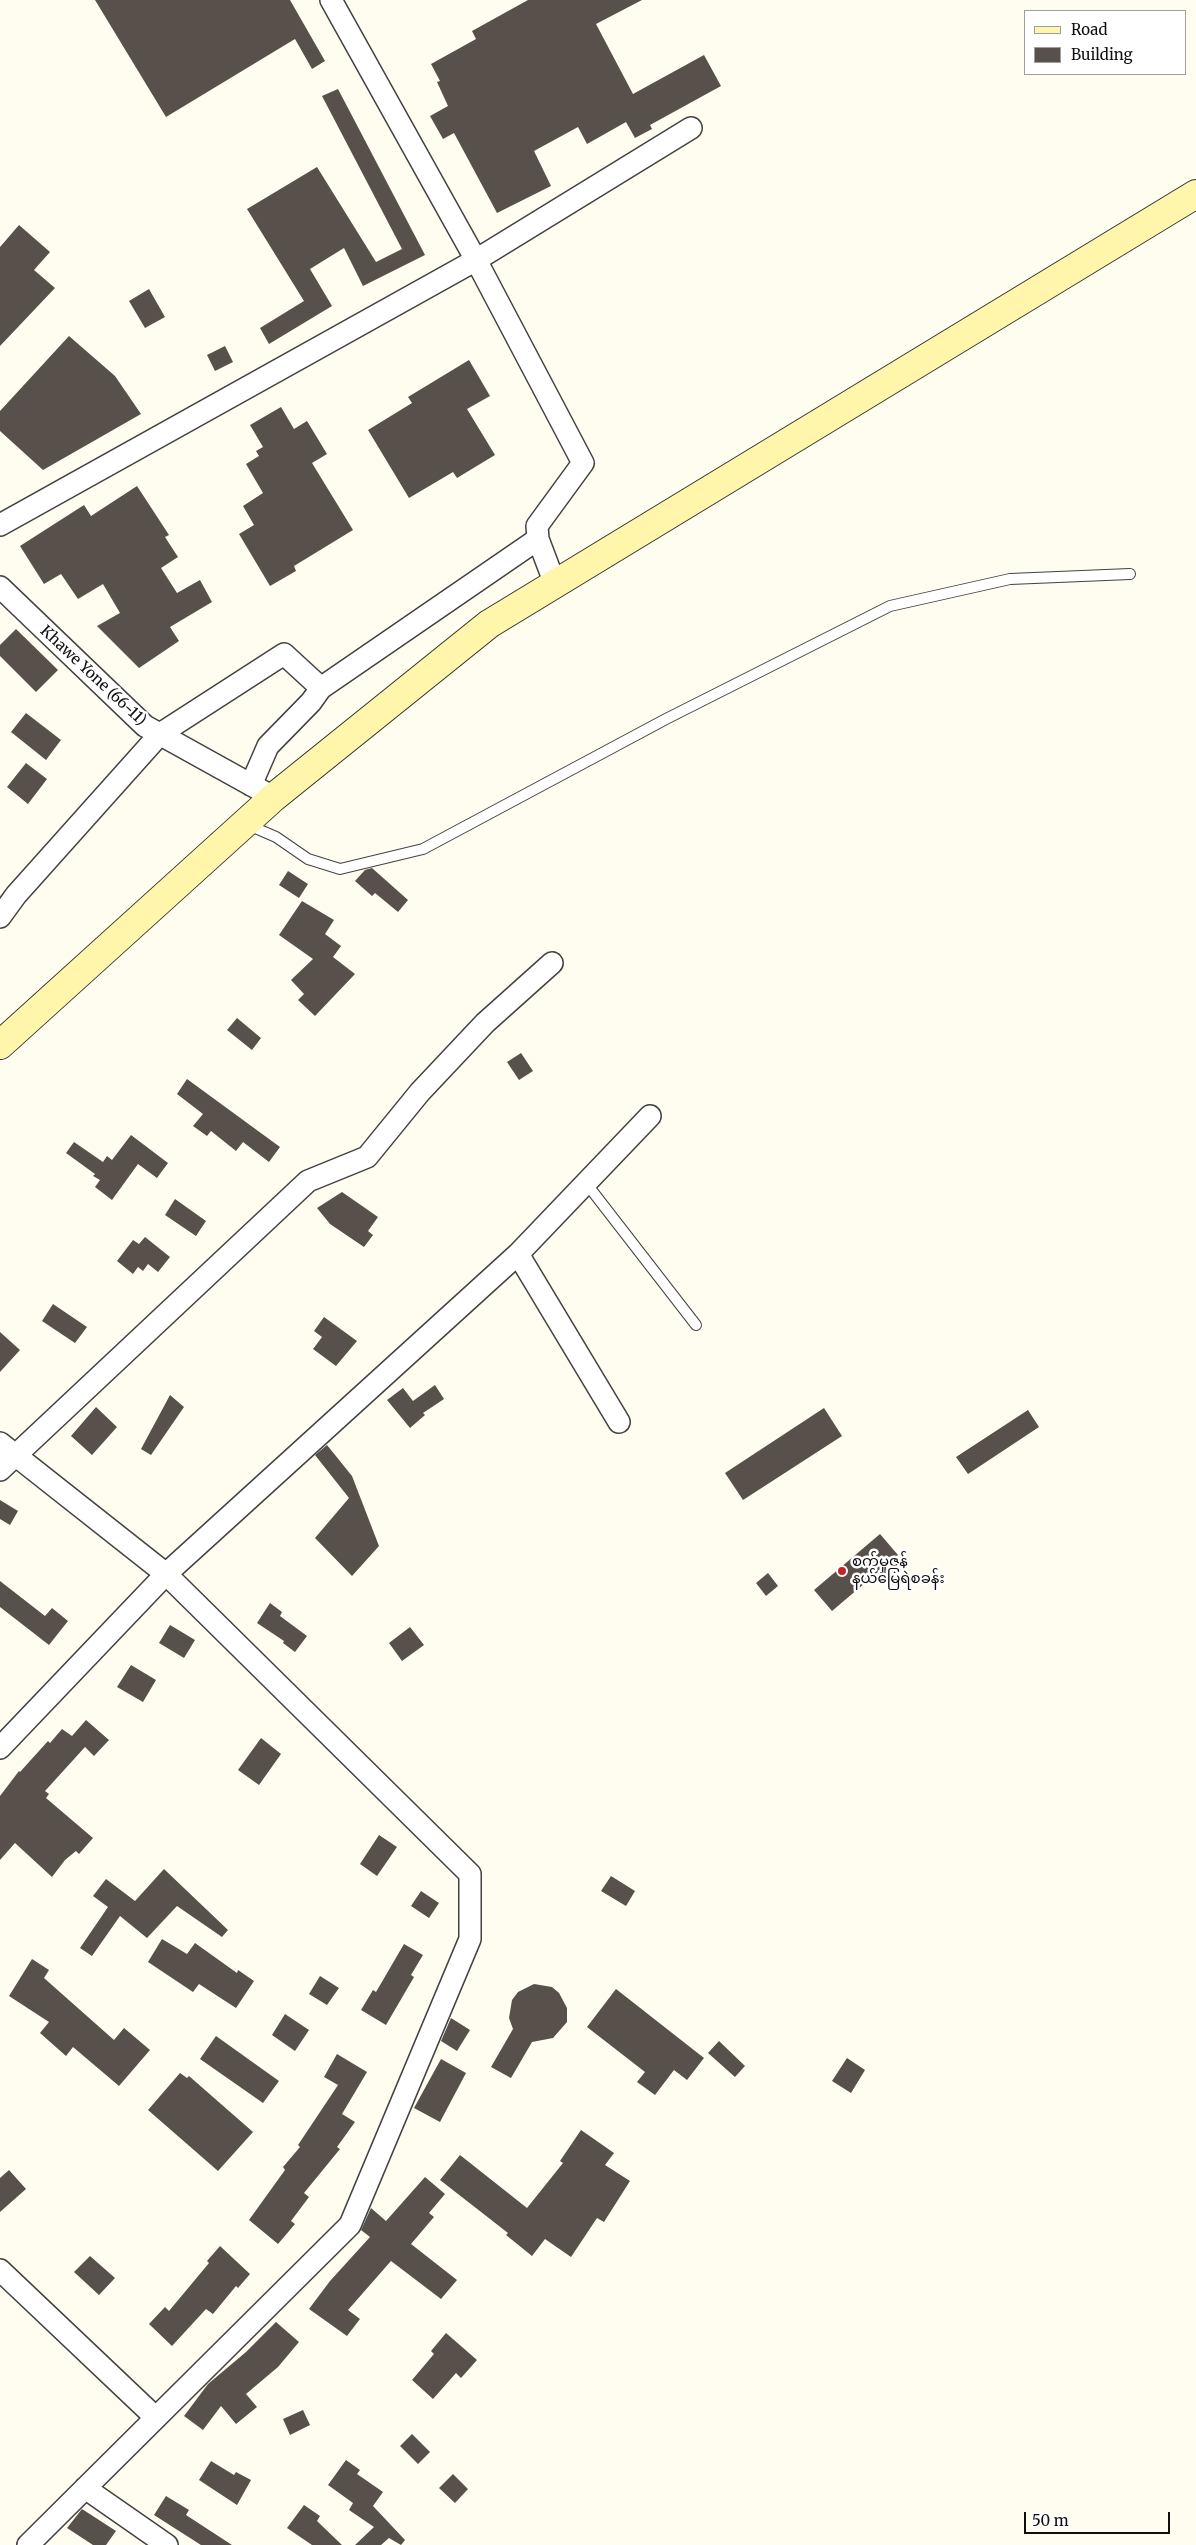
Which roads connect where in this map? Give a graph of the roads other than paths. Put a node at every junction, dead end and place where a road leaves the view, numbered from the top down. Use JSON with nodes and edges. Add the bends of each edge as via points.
{"nodes":[{"id":1,"x":331,"y":0,"type":"edge"},
{"id":2,"x":691,"y":128,"type":"dead end"},
{"id":3,"x":1196,"y":194,"type":"edge"},
{"id":4,"x":476,"y":260,"type":"junction"},
{"id":5,"x":0,"y":524,"type":"edge"},
{"id":6,"x":538,"y":539,"type":"junction"},
{"id":7,"x":1130,"y":574,"type":"dead end"},
{"id":8,"x":555,"y":584,"type":"junction"},
{"id":9,"x":0,"y":587,"type":"edge"},
{"id":10,"x":321,"y":688,"type":"junction"},
{"id":11,"x":160,"y":734,"type":"junction"},
{"id":12,"x":262,"y":791,"type":"junction"},
{"id":13,"x":245,"y":823,"type":"junction"},
{"id":14,"x":0,"y":917,"type":"edge"},
{"id":15,"x":552,"y":963,"type":"dead end"},
{"id":16,"x":0,"y":1044,"type":"edge"},
{"id":17,"x":650,"y":1116,"type":"dead end"},
{"id":18,"x":586,"y":1183,"type":"junction"},
{"id":19,"x":518,"y":1254,"type":"junction"},
{"id":20,"x":696,"y":1325,"type":"dead end"},
{"id":21,"x":619,"y":1422,"type":"dead end"},
{"id":22,"x":7,"y":1449,"type":"edge"},
{"id":23,"x":0,"y":1470,"type":"edge"},
{"id":24,"x":166,"y":1574,"type":"junction"},
{"id":25,"x":0,"y":1748,"type":"edge"},
{"id":26,"x":0,"y":2270,"type":"edge"},
{"id":27,"x":155,"y":2417,"type":"junction"},
{"id":28,"x":85,"y":2488,"type":"junction"},
{"id":29,"x":28,"y":2545,"type":"edge"},
{"id":30,"x":167,"y":2545,"type":"edge"}],
"edges":[{"from":1,"to":4,"type":"street"},
{"from":2,"to":4,"type":"street"},
{"from":3,"to":8,"type":"main road"},
{"from":4,"to":5,"type":"street"},
{"from":4,"to":6,"type":"street","via":[[583,463],[537,526]]},
{"from":6,"to":8,"type":"street"},
{"from":6,"to":10,"type":"street"},
{"from":7,"to":13,"type":"lane","via":[[1010,579],[890,606],[666,719],[423,849],[340,868],[308,859],[276,836]]},
{"from":8,"to":12,"type":"main road","via":[[489,624]]},
{"from":9,"to":11,"type":"street","name":"Khawe Yone (66-11)","via":[[145,726]]},
{"from":10,"to":11,"type":"street","via":[[284,654]]},
{"from":10,"to":12,"type":"street","via":[[268,746]]},
{"from":11,"to":12,"type":"street","name":"Khawe Yone (66-11)"},
{"from":11,"to":14,"type":"street"},
{"from":12,"to":13,"type":"main road"},
{"from":13,"to":16,"type":"main road"},
{"from":15,"to":22,"type":"street","via":[[485,1023],[420,1092],[367,1157],[308,1181]]},
{"from":17,"to":18,"type":"street"},
{"from":18,"to":19,"type":"street"},
{"from":18,"to":20,"type":"lane"},
{"from":19,"to":21,"type":"street"},
{"from":19,"to":24,"type":"street"},
{"from":22,"to":23,"type":"street"},
{"from":22,"to":24,"type":"street"},
{"from":24,"to":25,"type":"street"},
{"from":24,"to":27,"type":"street","via":[[470,1874],[470,1939],[350,2225]]},
{"from":26,"to":27,"type":"street"},
{"from":27,"to":28,"type":"street"},
{"from":28,"to":29,"type":"street"},
{"from":28,"to":30,"type":"street"}]}
